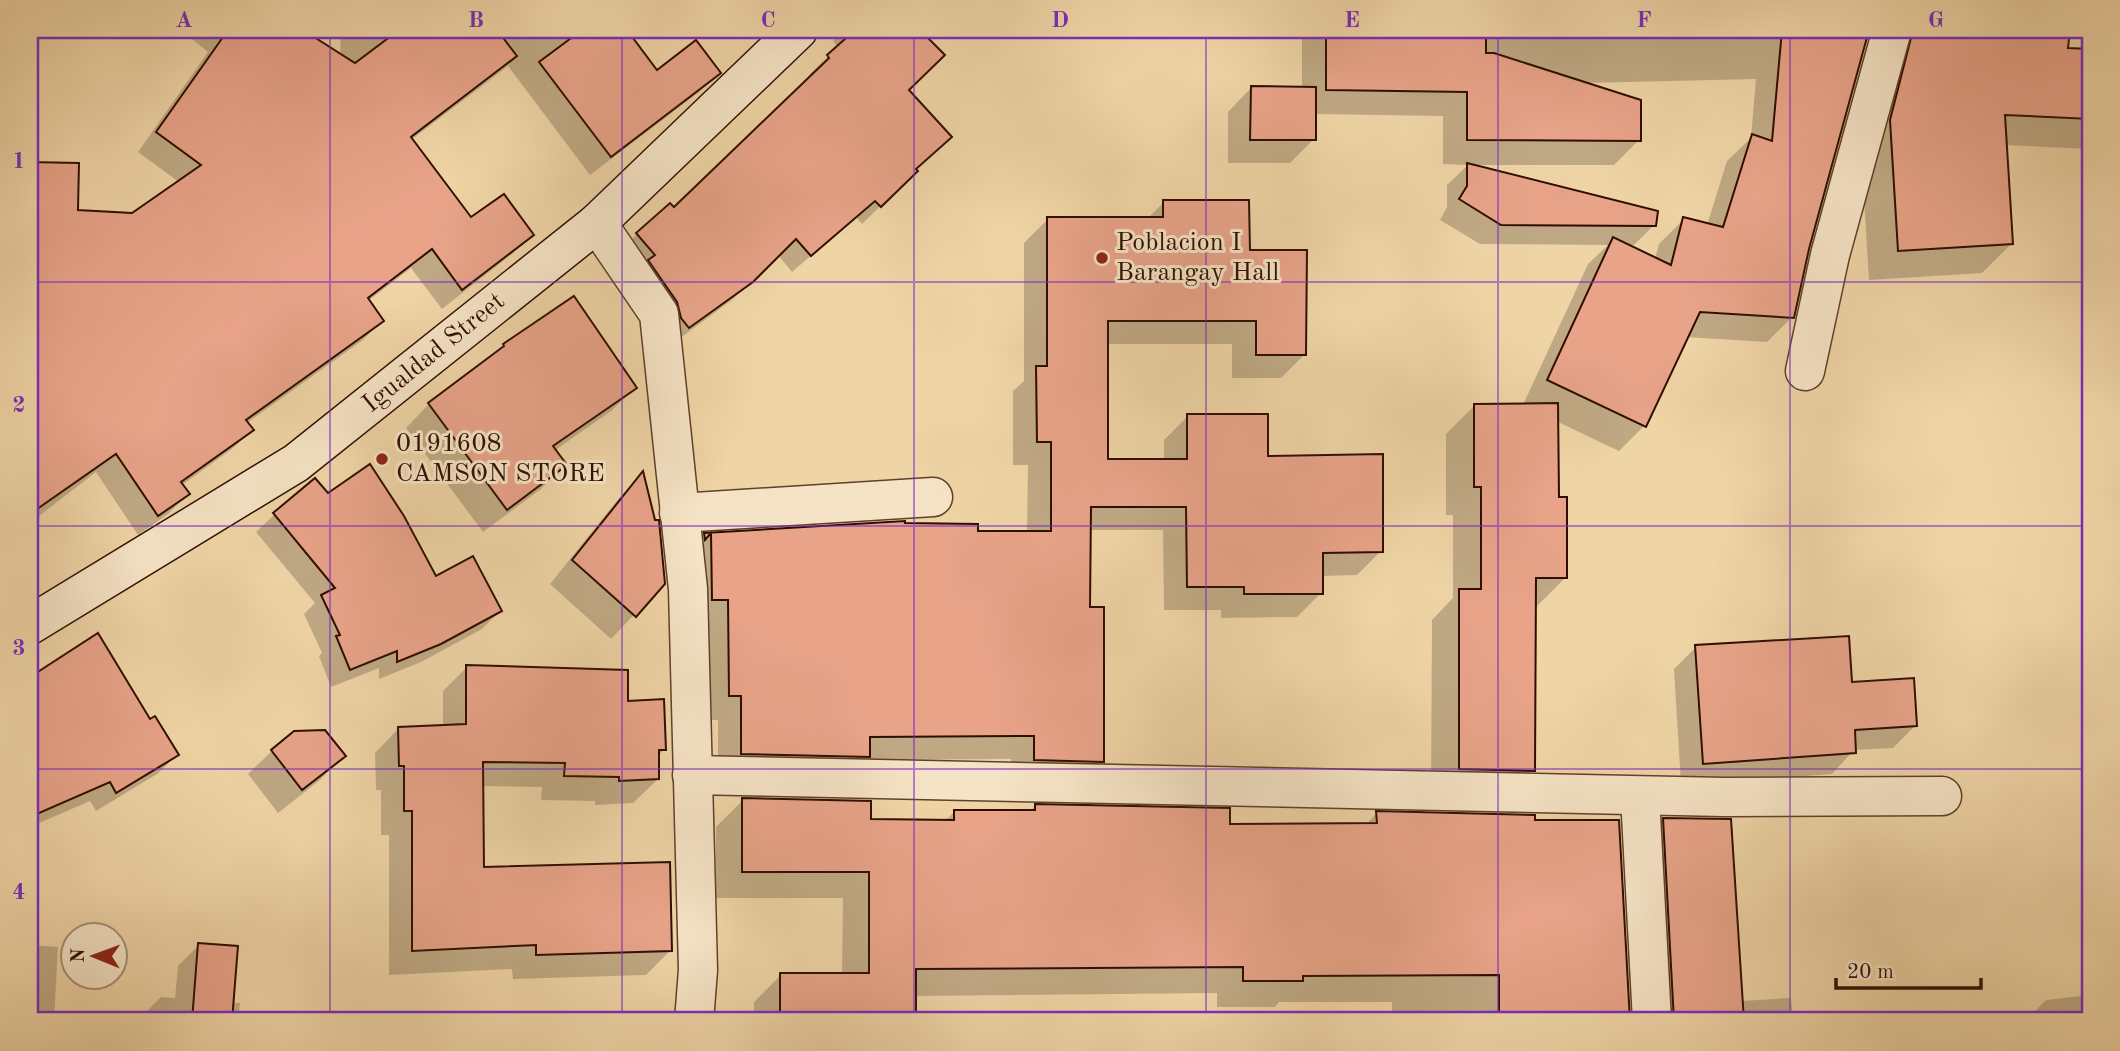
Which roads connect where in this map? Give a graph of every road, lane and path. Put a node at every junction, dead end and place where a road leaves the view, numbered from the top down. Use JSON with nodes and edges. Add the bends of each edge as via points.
{"nodes":[{"id":1,"x":798,"y":30,"type":"edge"},
{"id":2,"x":1892,"y":30,"type":"edge"},
{"id":3,"x":597,"y":223,"type":"junction"},
{"id":4,"x":1805,"y":370,"type":"dead end"},
{"id":5,"x":933,"y":497,"type":"dead end"},
{"id":6,"x":679,"y":513,"type":"junction"},
{"id":7,"x":30,"y":625,"type":"edge"},
{"id":8,"x":692,"y":775,"type":"junction"},
{"id":9,"x":1640,"y":796,"type":"junction"},
{"id":10,"x":1942,"y":796,"type":"dead end"},
{"id":11,"x":694,"y":1021,"type":"edge"},
{"id":12,"x":1652,"y":1021,"type":"edge"}],
"edges":[{"from":1,"to":3,"type":"street","name":"Igualdad Street"},
{"from":2,"to":4,"type":"street","via":[[1830,254]]},
{"from":3,"to":6,"type":"street","via":[[659,314]]},
{"from":3,"to":7,"type":"street","name":"Igualdad Street","via":[[296,463]]},
{"from":5,"to":6,"type":"street"},
{"from":6,"to":8,"type":"street","via":[[688,589]]},
{"from":8,"to":9,"type":"street"},
{"from":8,"to":11,"type":"street","via":[[698,970]]},
{"from":9,"to":10,"type":"street"},
{"from":9,"to":12,"type":"street"}]}
